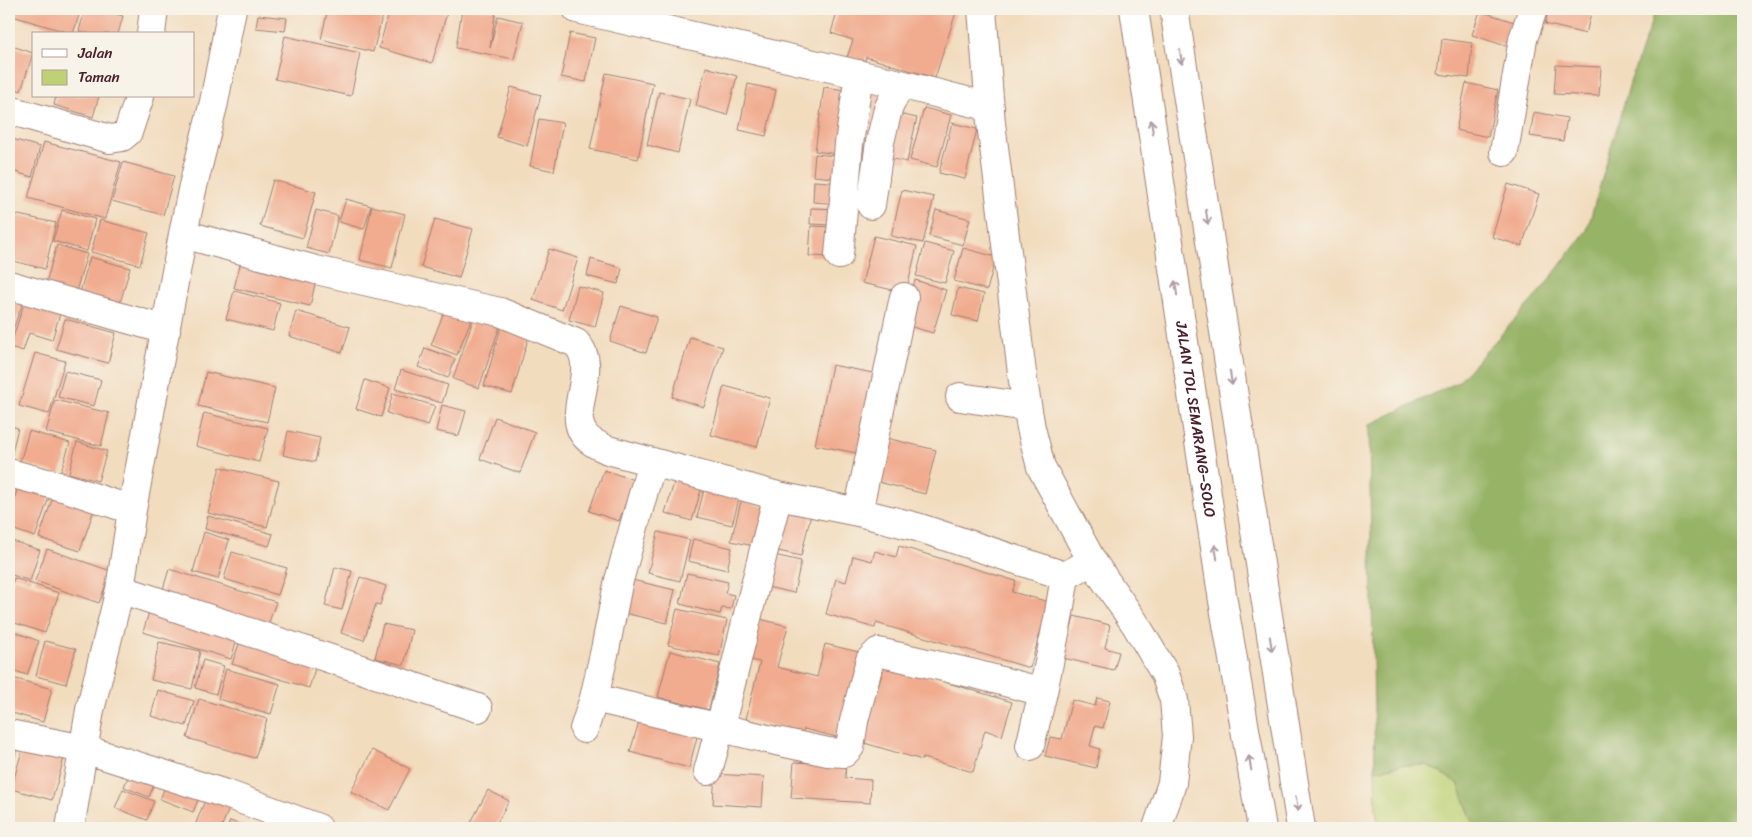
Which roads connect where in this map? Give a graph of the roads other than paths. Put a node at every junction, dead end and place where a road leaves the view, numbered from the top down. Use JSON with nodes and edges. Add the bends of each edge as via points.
{"nodes":[{"id":1,"x":154,"y":9,"type":"edge"},
{"id":2,"x":232,"y":9,"type":"edge"},
{"id":3,"x":578,"y":9,"type":"edge"},
{"id":4,"x":982,"y":9,"type":"edge"},
{"id":5,"x":1134,"y":9,"type":"edge"},
{"id":6,"x":1174,"y":9,"type":"edge"},
{"id":7,"x":1533,"y":9,"type":"edge"},
{"id":8,"x":151,"y":32,"type":"edge"},
{"id":9,"x":859,"y":74,"type":"junction"},
{"id":10,"x":900,"y":84,"type":"junction"},
{"id":11,"x":139,"y":98,"type":"edge"},
{"id":12,"x":204,"y":98,"type":"edge"},
{"id":13,"x":990,"y":107,"type":"junction"},
{"id":14,"x":9,"y":110,"type":"edge"},
{"id":15,"x":1504,"y":152,"type":"dead end"},
{"id":16,"x":871,"y":204,"type":"dead end"},
{"id":17,"x":183,"y":234,"type":"junction"},
{"id":18,"x":839,"y":255,"type":"dead end"},
{"id":19,"x":9,"y":285,"type":"edge"},
{"id":20,"x":904,"y":297,"type":"dead end"},
{"id":21,"x":166,"y":330,"type":"junction"},
{"id":22,"x":960,"y":397,"type":"dead end"},
{"id":23,"x":1027,"y":407,"type":"junction"},
{"id":24,"x":652,"y":462,"type":"junction"},
{"id":25,"x":9,"y":472,"type":"edge"},
{"id":26,"x":778,"y":496,"type":"junction"},
{"id":27,"x":132,"y":510,"type":"junction"},
{"id":28,"x":858,"y":512,"type":"junction"},
{"id":29,"x":1092,"y":561,"type":"junction"},
{"id":30,"x":1065,"y":576,"type":"junction"},
{"id":31,"x":120,"y":589,"type":"junction"},
{"id":32,"x":1043,"y":692,"type":"junction"},
{"id":33,"x":594,"y":698,"type":"junction"},
{"id":34,"x":478,"y":708,"type":"dead end"},
{"id":35,"x":720,"y":728,"type":"junction"},
{"id":36,"x":584,"y":729,"type":"dead end"},
{"id":37,"x":9,"y":734,"type":"edge"},
{"id":38,"x":1030,"y":746,"type":"dead end"},
{"id":39,"x":84,"y":749,"type":"junction"},
{"id":40,"x":708,"y":771,"type":"dead end"},
{"id":41,"x":70,"y":828,"type":"edge"},
{"id":42,"x":318,"y":828,"type":"edge"},
{"id":43,"x":1157,"y":828,"type":"edge"},
{"id":44,"x":1262,"y":828,"type":"edge"},
{"id":45,"x":1301,"y":828,"type":"edge"}],
"edges":[{"from":1,"to":8,"type":"main road"},
{"from":2,"to":12,"type":"main road"},
{"from":3,"to":9,"type":"main road"},
{"from":4,"to":13,"type":"main road"},
{"from":44,"to":5,"type":"main road","name":"JALAN TOL SEMARANG–SOLO","one_way":true,"via":[[1223,601]]},
{"from":6,"to":45,"type":"main road","one_way":true},
{"from":7,"to":15,"type":"main road","via":[[1523,39]]},
{"from":9,"to":10,"type":"main road"},
{"from":9,"to":18,"type":"main road"},
{"from":10,"to":13,"type":"main road"},
{"from":10,"to":16,"type":"main road","via":[[888,109],[880,142]]},
{"from":11,"to":14,"type":"main road","via":[[128,132],[122,138],[110,139]]},
{"from":12,"to":17,"type":"main road"},
{"from":13,"to":23,"type":"main road"},
{"from":17,"to":21,"type":"main road"},
{"from":17,"to":24,"type":"main road","via":[[316,270],[500,312],[576,343],[584,353],[586,365],[578,410],[582,431],[589,441],[608,450]]},
{"from":19,"to":21,"type":"main road"},
{"from":20,"to":28,"type":"main road"},
{"from":21,"to":27,"type":"main road"},
{"from":22,"to":23,"type":"main road"},
{"from":23,"to":29,"type":"main road","via":[[1041,468]]},
{"from":24,"to":26,"type":"main road"},
{"from":24,"to":33,"type":"main road","via":[[618,584]]},
{"from":25,"to":27,"type":"main road"},
{"from":26,"to":28,"type":"main road"},
{"from":26,"to":35,"type":"main road"},
{"from":27,"to":31,"type":"main road"},
{"from":28,"to":30,"type":"main road"},
{"from":29,"to":30,"type":"main road"},
{"from":29,"to":43,"type":"main road","via":[[1165,674],[1174,700],[1178,736],[1172,782]]},
{"from":30,"to":32,"type":"main road"},
{"from":31,"to":34,"type":"main road"},
{"from":31,"to":39,"type":"main road","via":[[90,710]]},
{"from":32,"to":35,"type":"main road","via":[[878,652],[870,660],[847,752],[828,752]]},
{"from":32,"to":38,"type":"main road"},
{"from":33,"to":35,"type":"main road"},
{"from":33,"to":36,"type":"main road"},
{"from":35,"to":40,"type":"main road"},
{"from":37,"to":39,"type":"main road"},
{"from":39,"to":41,"type":"main road"},
{"from":39,"to":42,"type":"main road","via":[[229,795]]}]}
